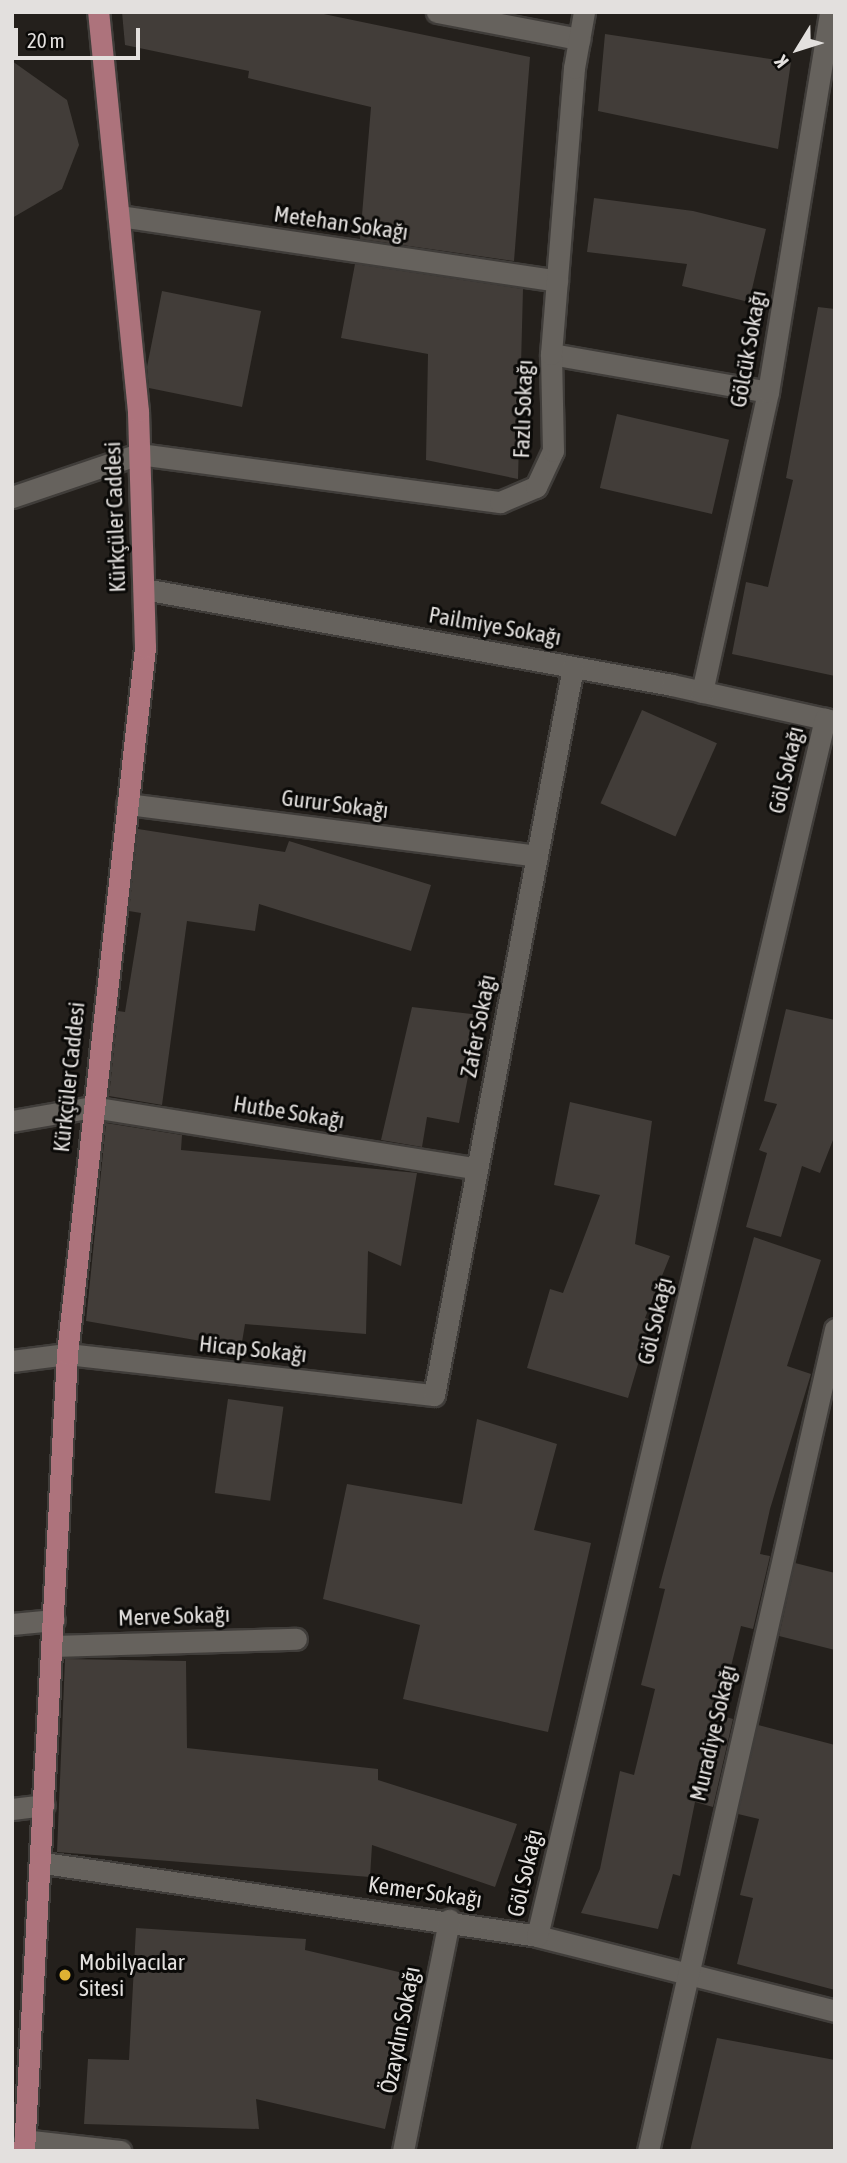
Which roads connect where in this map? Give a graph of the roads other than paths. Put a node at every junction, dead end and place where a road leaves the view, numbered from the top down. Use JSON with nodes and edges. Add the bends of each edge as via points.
{"nodes":[{"id":1,"x":98,"y":12,"type":"edge"},
{"id":2,"x":438,"y":12,"type":"edge"},
{"id":3,"x":584,"y":12,"type":"edge"},
{"id":4,"x":830,"y":12,"type":"edge"},
{"id":5,"x":579,"y":39,"type":"junction"},
{"id":6,"x":119,"y":216,"type":"junction"},
{"id":7,"x":556,"y":281,"type":"junction"},
{"id":8,"x":551,"y":354,"type":"junction"},
{"id":9,"x":768,"y":392,"type":"junction"},
{"id":10,"x":139,"y":454,"type":"junction"},
{"id":11,"x":12,"y":497,"type":"edge"},
{"id":12,"x":144,"y":589,"type":"junction"},
{"id":13,"x":573,"y":667,"type":"junction"},
{"id":14,"x":702,"y":692,"type":"junction"},
{"id":15,"x":830,"y":720,"type":"edge"},
{"id":16,"x":127,"y":804,"type":"junction"},
{"id":17,"x":537,"y":856,"type":"junction"},
{"id":18,"x":92,"y":1107,"type":"junction"},
{"id":19,"x":12,"y":1121,"type":"edge"},
{"id":20,"x":477,"y":1169,"type":"junction"},
{"id":21,"x":835,"y":1329,"type":"edge"},
{"id":22,"x":67,"y":1354,"type":"junction"},
{"id":23,"x":12,"y":1361,"type":"edge"},
{"id":24,"x":434,"y":1395,"type":"joint"},
{"id":25,"x":54,"y":1620,"type":"junction"},
{"id":26,"x":12,"y":1624,"type":"edge"},
{"id":27,"x":296,"y":1639,"type":"dead end"},
{"id":28,"x":53,"y":1646,"type":"junction"},
{"id":29,"x":44,"y":1805,"type":"junction"},
{"id":30,"x":12,"y":1809,"type":"edge"},
{"id":31,"x":44,"y":1863,"type":"junction"},
{"id":32,"x":449,"y":1920,"type":"junction"},
{"id":33,"x":537,"y":1936,"type":"junction"},
{"id":34,"x":684,"y":1974,"type":"junction"},
{"id":35,"x":835,"y":2011,"type":"edge"},
{"id":36,"x":24,"y":2145,"type":"edge"},
{"id":37,"x":120,"y":2151,"type":"edge"},
{"id":38,"x":403,"y":2151,"type":"edge"},
{"id":39,"x":648,"y":2151,"type":"edge"}],
"edges":[{"from":1,"to":6,"type":"main road","name":"Kürkçüler Caddesi"},
{"from":2,"to":5,"type":"street"},
{"from":3,"to":5,"type":"street","name":"Fazlı Sokağı"},
{"from":4,"to":9,"type":"street","name":"Gölcük Sokağı"},
{"from":5,"to":7,"type":"street","name":"Fazlı Sokağı"},
{"from":6,"to":7,"type":"street","name":"Metehan Sokağı"},
{"from":6,"to":10,"type":"main road","name":"Kürkçüler Caddesi"},
{"from":7,"to":8,"type":"street","name":"Fazlı Sokağı"},
{"from":8,"to":9,"type":"street"},
{"from":8,"to":10,"type":"street","name":"Fazlı Sokağı","via":[[553,451],[547,473],[520,498],[500,502]]},
{"from":9,"to":14,"type":"street","name":"Gölcük Sokağı"},
{"from":10,"to":11,"type":"street"},
{"from":10,"to":12,"type":"main road","name":"Kürkçüler Caddesi"},
{"from":12,"to":13,"type":"street","name":"Pailmiye Sokağı"},
{"from":12,"to":16,"type":"main road","name":"Kürkçüler Caddesi","via":[[145,647]]},
{"from":13,"to":14,"type":"street","name":"Pailmiye Sokağı"},
{"from":13,"to":17,"type":"street","name":"Zafer Sokağı"},
{"from":14,"to":15,"type":"street","name":"Pailmiye Sokağı"},
{"from":15,"to":33,"type":"street","name":"Göl Sokağı"},
{"from":16,"to":17,"type":"street","name":"Gurur Sokağı"},
{"from":16,"to":18,"type":"main road","name":"Kürkçüler Caddesi"},
{"from":17,"to":20,"type":"street","name":"Zafer Sokağı"},
{"from":18,"to":19,"type":"street","name":"Hutbe Sokağı"},
{"from":18,"to":20,"type":"street","name":"Hutbe Sokağı"},
{"from":18,"to":22,"type":"main road","name":"Kürkçüler Caddesi"},
{"from":20,"to":24,"type":"street","name":"Zafer Sokağı"},
{"from":21,"to":34,"type":"street","name":"Muradiye Sokağı"},
{"from":22,"to":23,"type":"street","name":"Hicap Sokağı"},
{"from":22,"to":24,"type":"street","name":"Hicap Sokağı"},
{"from":22,"to":25,"type":"main road","name":"Kürkçüler Caddesi"},
{"from":25,"to":26,"type":"street"},
{"from":25,"to":28,"type":"main road","name":"Kürkçüler Caddesi"},
{"from":27,"to":28,"type":"street","name":"Merve Sokağı"},
{"from":28,"to":29,"type":"main road","name":"Kürkçüler Caddesi"},
{"from":29,"to":30,"type":"street"},
{"from":29,"to":31,"type":"main road","name":"Kürkçüler Caddesi"},
{"from":31,"to":32,"type":"street","name":"Kemer Sokağı"},
{"from":31,"to":36,"type":"main road","name":"Kürkçüler Caddesi"},
{"from":32,"to":33,"type":"street","name":"Kemer Sokağı"},
{"from":32,"to":38,"type":"street","name":"Özaydın Sokağı"},
{"from":33,"to":34,"type":"street","name":"Kemer Sokağı"},
{"from":34,"to":35,"type":"street","name":"Kemer Sokağı"},
{"from":34,"to":39,"type":"street","name":"Muradiye Sokağı"},
{"from":36,"to":37,"type":"street"}]}
